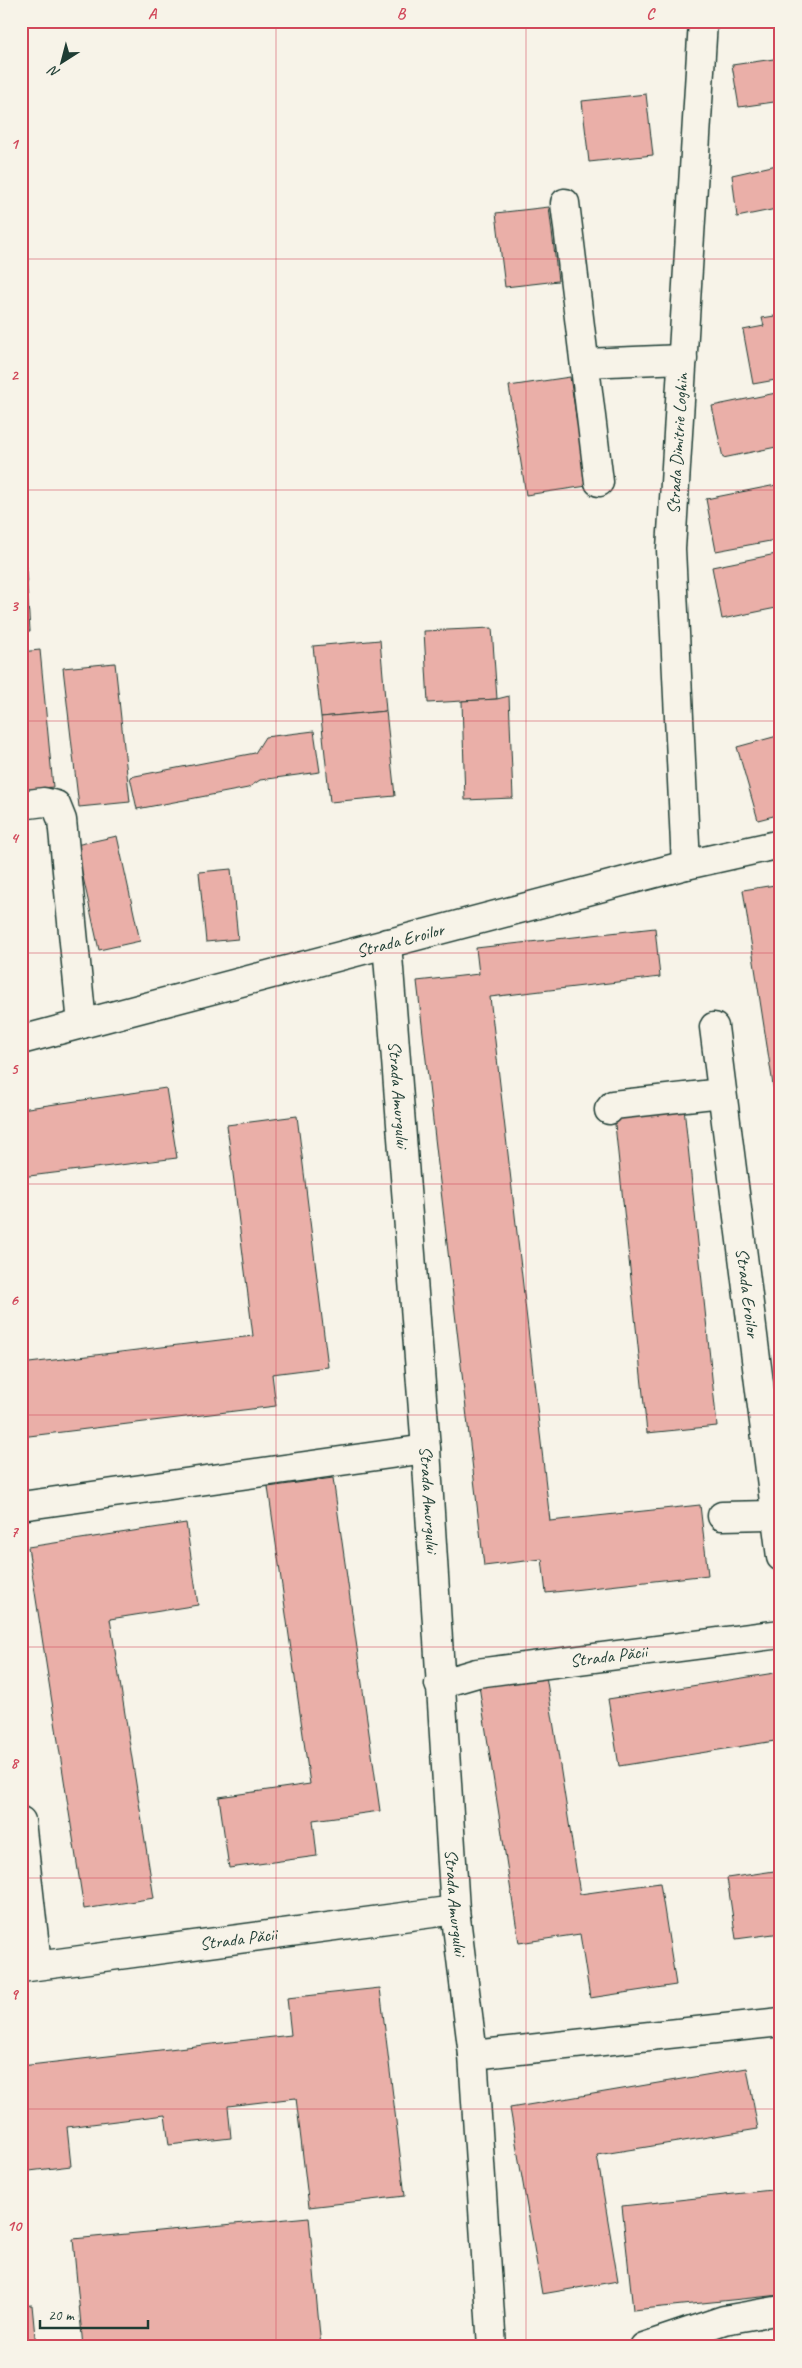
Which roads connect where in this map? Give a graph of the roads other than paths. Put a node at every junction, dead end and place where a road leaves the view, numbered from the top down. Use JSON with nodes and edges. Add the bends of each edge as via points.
{"nodes":[{"id":1,"x":702,"y":21,"type":"edge"},
{"id":2,"x":565,"y":203,"type":"dead end"},
{"id":3,"x":683,"y":359,"type":"junction"},
{"id":4,"x":585,"y":363,"type":"junction"},
{"id":5,"x":599,"y":482,"type":"dead end"},
{"id":6,"x":21,"y":805,"type":"edge"},
{"id":7,"x":781,"y":844,"type":"edge"},
{"id":8,"x":686,"y":865,"type":"junction"},
{"id":9,"x":387,"y":944,"type":"junction"},
{"id":10,"x":82,"y":1024,"type":"junction"},
{"id":11,"x":714,"y":1027,"type":"dead end"},
{"id":12,"x":21,"y":1040,"type":"edge"},
{"id":13,"x":722,"y":1093,"type":"junction"},
{"id":14,"x":609,"y":1110,"type":"dead end"},
{"id":15,"x":426,"y":1449,"type":"junction"},
{"id":16,"x":21,"y":1506,"type":"edge"},
{"id":17,"x":776,"y":1515,"type":"junction"},
{"id":18,"x":722,"y":1516,"type":"dead end"},
{"id":19,"x":781,"y":1557,"type":"edge"},
{"id":20,"x":781,"y":1634,"type":"edge"},
{"id":21,"x":439,"y":1684,"type":"junction"},
{"id":22,"x":21,"y":1820,"type":"edge"},
{"id":23,"x":455,"y":1910,"type":"junction"},
{"id":24,"x":29,"y":1966,"type":"edge"},
{"id":25,"x":781,"y":2022,"type":"edge"},
{"id":26,"x":473,"y":2055,"type":"junction"},
{"id":27,"x":781,"y":2310,"type":"edge"},
{"id":28,"x":492,"y":2347,"type":"edge"},
{"id":29,"x":644,"y":2347,"type":"edge"}],
"edges":[{"from":1,"to":3,"type":"street","name":"Strada Dimitrie Loghin"},
{"from":2,"to":4,"type":"street"},
{"from":3,"to":4,"type":"street"},
{"from":3,"to":8,"type":"street","name":"Strada Dimitrie Loghin","via":[[671,549]]},
{"from":4,"to":5,"type":"street"},
{"from":6,"to":10,"type":"street","via":[[44,802],[56,805],[62,820]]},
{"from":7,"to":8,"type":"street","name":"Strada Eroilor"},
{"from":8,"to":9,"type":"street","name":"Strada Eroilor"},
{"from":9,"to":10,"type":"street","name":"Strada Eroilor"},
{"from":9,"to":15,"type":"street","name":"Strada Amurgului"},
{"from":10,"to":12,"type":"street","name":"Strada Eroilor"},
{"from":11,"to":13,"type":"street","name":"Strada Eroilor"},
{"from":13,"to":14,"type":"street","via":[[613,1105]]},
{"from":13,"to":17,"type":"street","name":"Strada Eroilor"},
{"from":15,"to":16,"type":"street"},
{"from":15,"to":21,"type":"street","name":"Strada Amurgului"},
{"from":17,"to":18,"type":"street"},
{"from":17,"to":19,"type":"street","name":"Strada Eroilor"},
{"from":20,"to":21,"type":"street","name":"Strada Păcii","via":[[477,1673]]},
{"from":21,"to":23,"type":"street","name":"Strada Amurgului"},
{"from":22,"to":24,"type":"street"},
{"from":23,"to":24,"type":"street","name":"Strada Păcii"},
{"from":23,"to":26,"type":"street","name":"Strada Amurgului"},
{"from":25,"to":26,"type":"street"},
{"from":26,"to":28,"type":"street","name":"Strada Amurgului"},
{"from":27,"to":29,"type":"street","via":[[724,2320]]}]}
